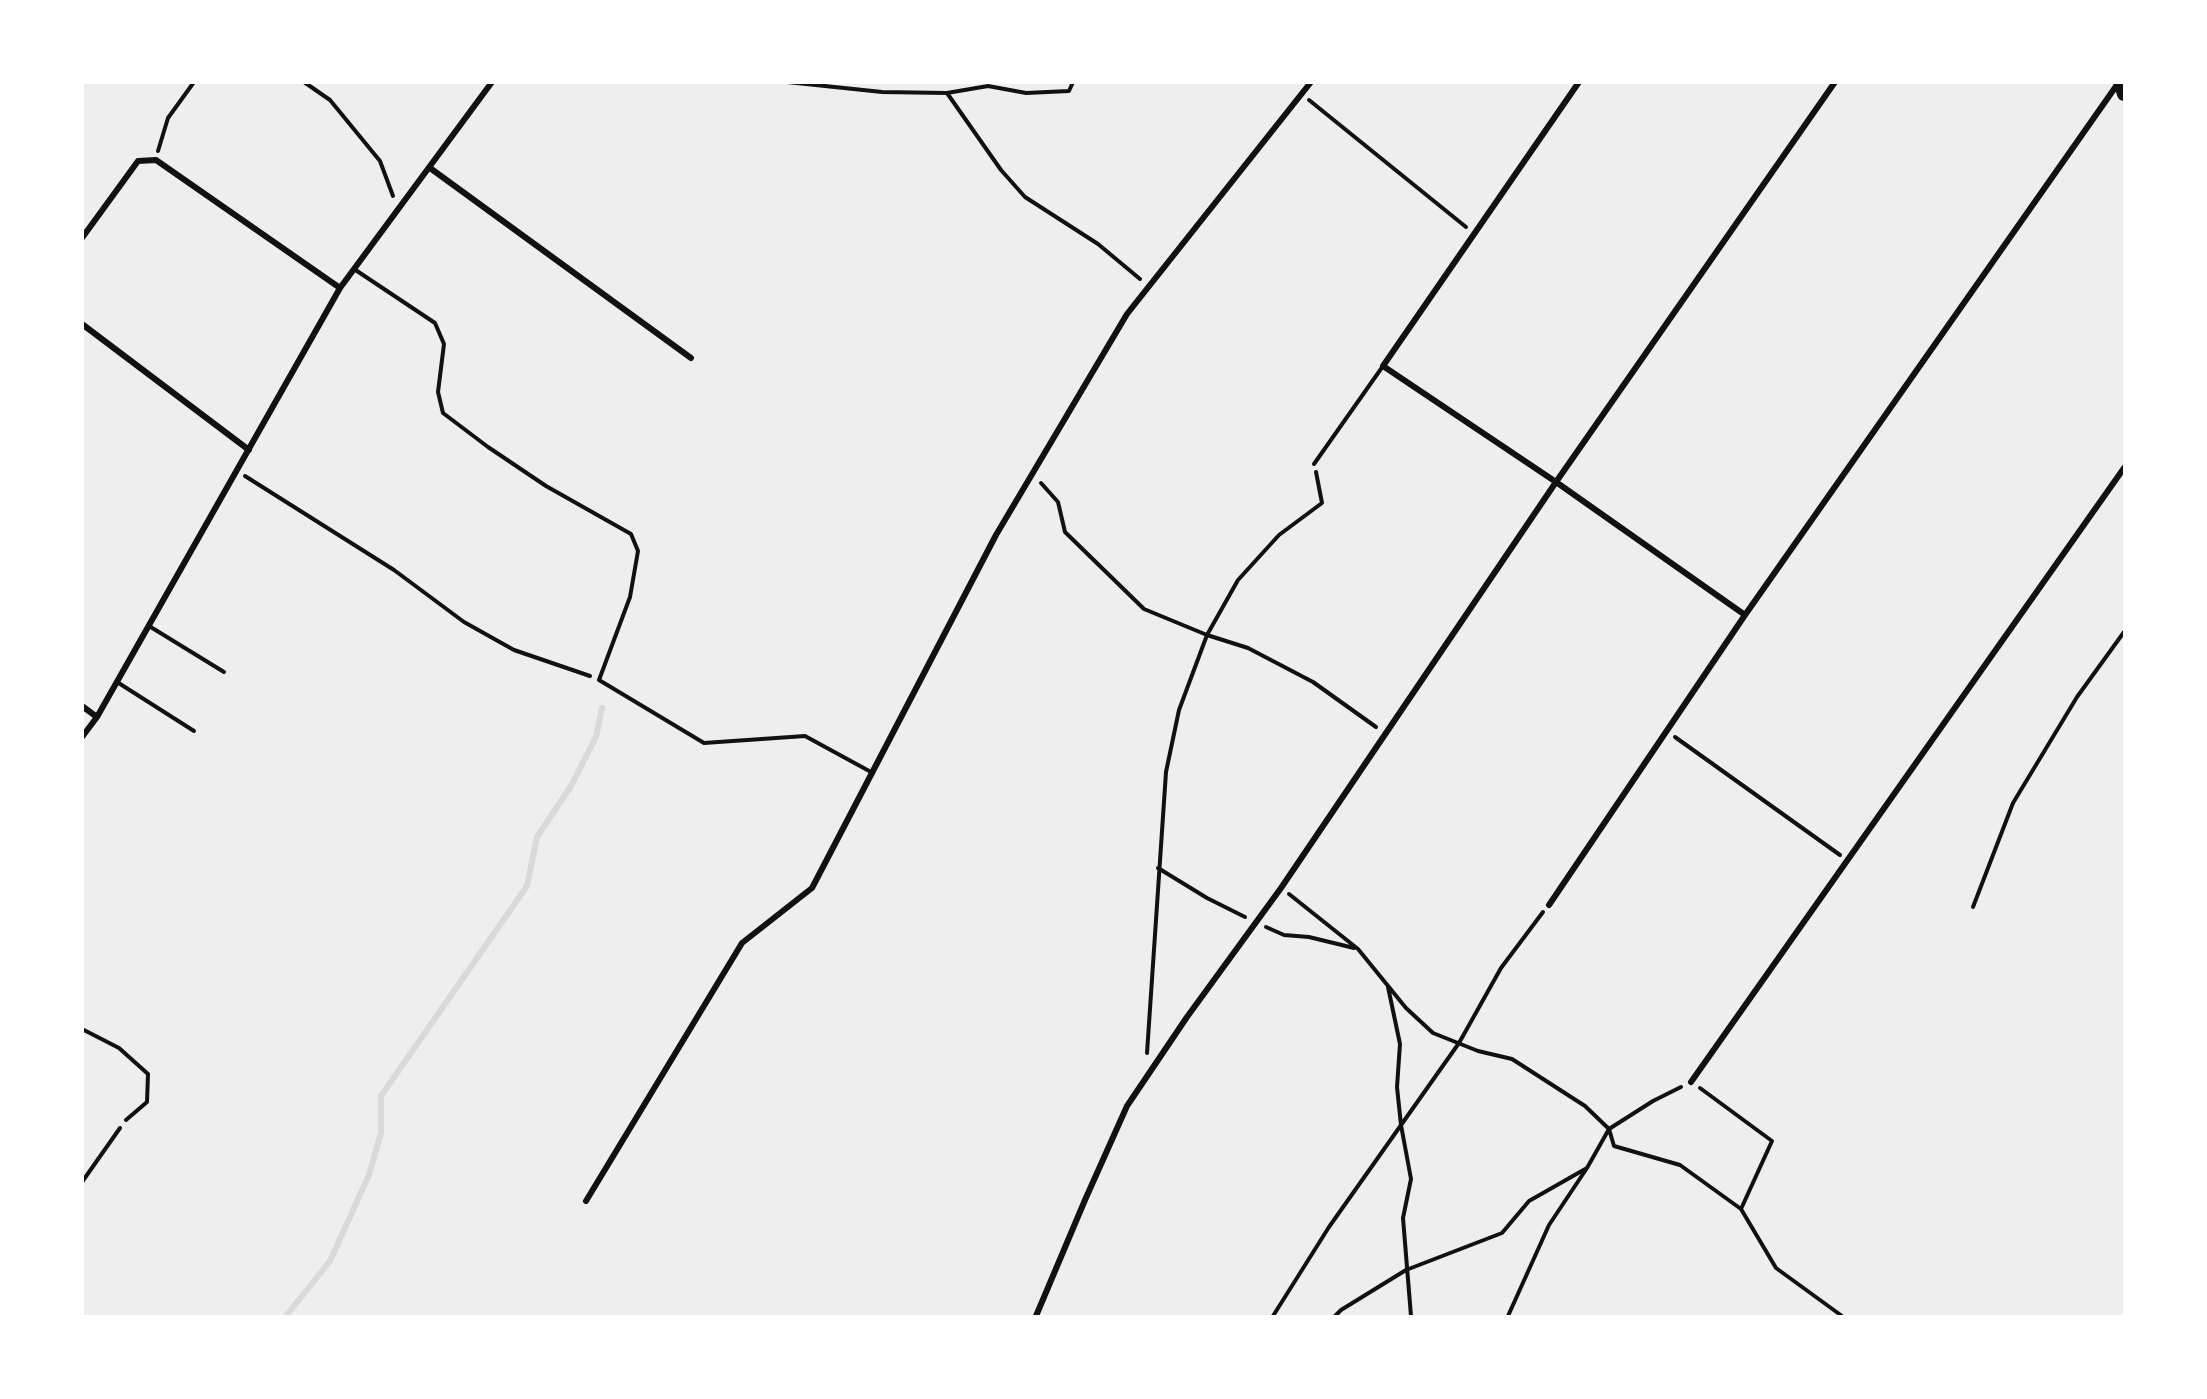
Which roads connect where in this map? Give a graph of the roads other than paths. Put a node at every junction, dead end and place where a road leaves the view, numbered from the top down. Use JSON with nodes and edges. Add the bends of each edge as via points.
{"nodes":[{"id":1,"x":492,"y":82,"type":"edge"},
{"id":2,"x":1311,"y":82,"type":"edge"},
{"id":3,"x":1579,"y":82,"type":"edge"},
{"id":4,"x":1835,"y":82,"type":"edge"},
{"id":5,"x":2120,"y":82,"type":"edge"},
{"id":6,"x":2124,"y":94,"type":"edge"},
{"id":7,"x":430,"y":168,"type":"junction"},
{"id":8,"x":82,"y":238,"type":"edge"},
{"id":9,"x":354,"y":269,"type":"junction"},
{"id":10,"x":340,"y":288,"type":"junction"},
{"id":11,"x":82,"y":324,"type":"edge"},
{"id":12,"x":691,"y":358,"type":"dead end"},
{"id":13,"x":1383,"y":366,"type":"junction"},
{"id":14,"x":249,"y":450,"type":"junction"},
{"id":15,"x":1314,"y":464,"type":"road end"},
{"id":16,"x":2124,"y":468,"type":"edge"},
{"id":17,"x":1556,"y":483,"type":"junction"},
{"id":18,"x":1745,"y":615,"type":"junction"},
{"id":19,"x":149,"y":626,"type":"junction"},
{"id":20,"x":2124,"y":632,"type":"edge"},
{"id":21,"x":224,"y":672,"type":"dead end"},
{"id":22,"x":117,"y":682,"type":"junction"},
{"id":23,"x":82,"y":706,"type":"edge"},
{"id":24,"x":97,"y":717,"type":"junction"},
{"id":25,"x":194,"y":731,"type":"dead end"},
{"id":26,"x":82,"y":737,"type":"edge"},
{"id":27,"x":871,"y":772,"type":"junction"},
{"id":28,"x":1549,"y":904,"type":"road end"},
{"id":29,"x":1972,"y":907,"type":"dead end"},
{"id":30,"x":82,"y":1029,"type":"edge"},
{"id":31,"x":1691,"y":1082,"type":"road end"},
{"id":32,"x":126,"y":1120,"type":"road end"},
{"id":33,"x":586,"y":1202,"type":"dead end"},
{"id":34,"x":1036,"y":1317,"type":"edge"}],
"edges":[{"from":1,"to":7,"type":"street"},
{"from":2,"to":27,"type":"street","via":[[1127,314],[996,534]]},
{"from":3,"to":13,"type":"street"},
{"from":4,"to":17,"type":"street"},
{"from":5,"to":6,"type":"main road"},
{"from":5,"to":18,"type":"street"},
{"from":7,"to":9,"type":"street"},
{"from":7,"to":12,"type":"street"},
{"from":8,"to":10,"type":"street","via":[[138,161],[156,160]]},
{"from":9,"to":10,"type":"street"},
{"from":9,"to":27,"type":"lane","via":[[435,323],[444,344],[438,392],[443,413],[546,486],[631,534],[638,551],[630,597],[599,680],[704,742],[805,736]]},
{"from":10,"to":14,"type":"street"},
{"from":11,"to":14,"type":"street"},
{"from":13,"to":15,"type":"lane"},
{"from":13,"to":17,"type":"street"},
{"from":14,"to":19,"type":"street"},
{"from":16,"to":31,"type":"street"},
{"from":17,"to":18,"type":"street"},
{"from":17,"to":34,"type":"street","via":[[1281,888],[1144,1081],[1084,1200]]},
{"from":18,"to":28,"type":"street"},
{"from":19,"to":21,"type":"lane"},
{"from":19,"to":22,"type":"street"},
{"from":20,"to":29,"type":"lane","via":[[2077,697],[2013,803]]},
{"from":22,"to":24,"type":"street"},
{"from":22,"to":25,"type":"lane"},
{"from":23,"to":24,"type":"street"},
{"from":24,"to":26,"type":"street"},
{"from":27,"to":33,"type":"street","via":[[812,888],[742,943]]},
{"from":30,"to":32,"type":"lane","via":[[119,1048],[148,1074],[147,1102]]}]}
